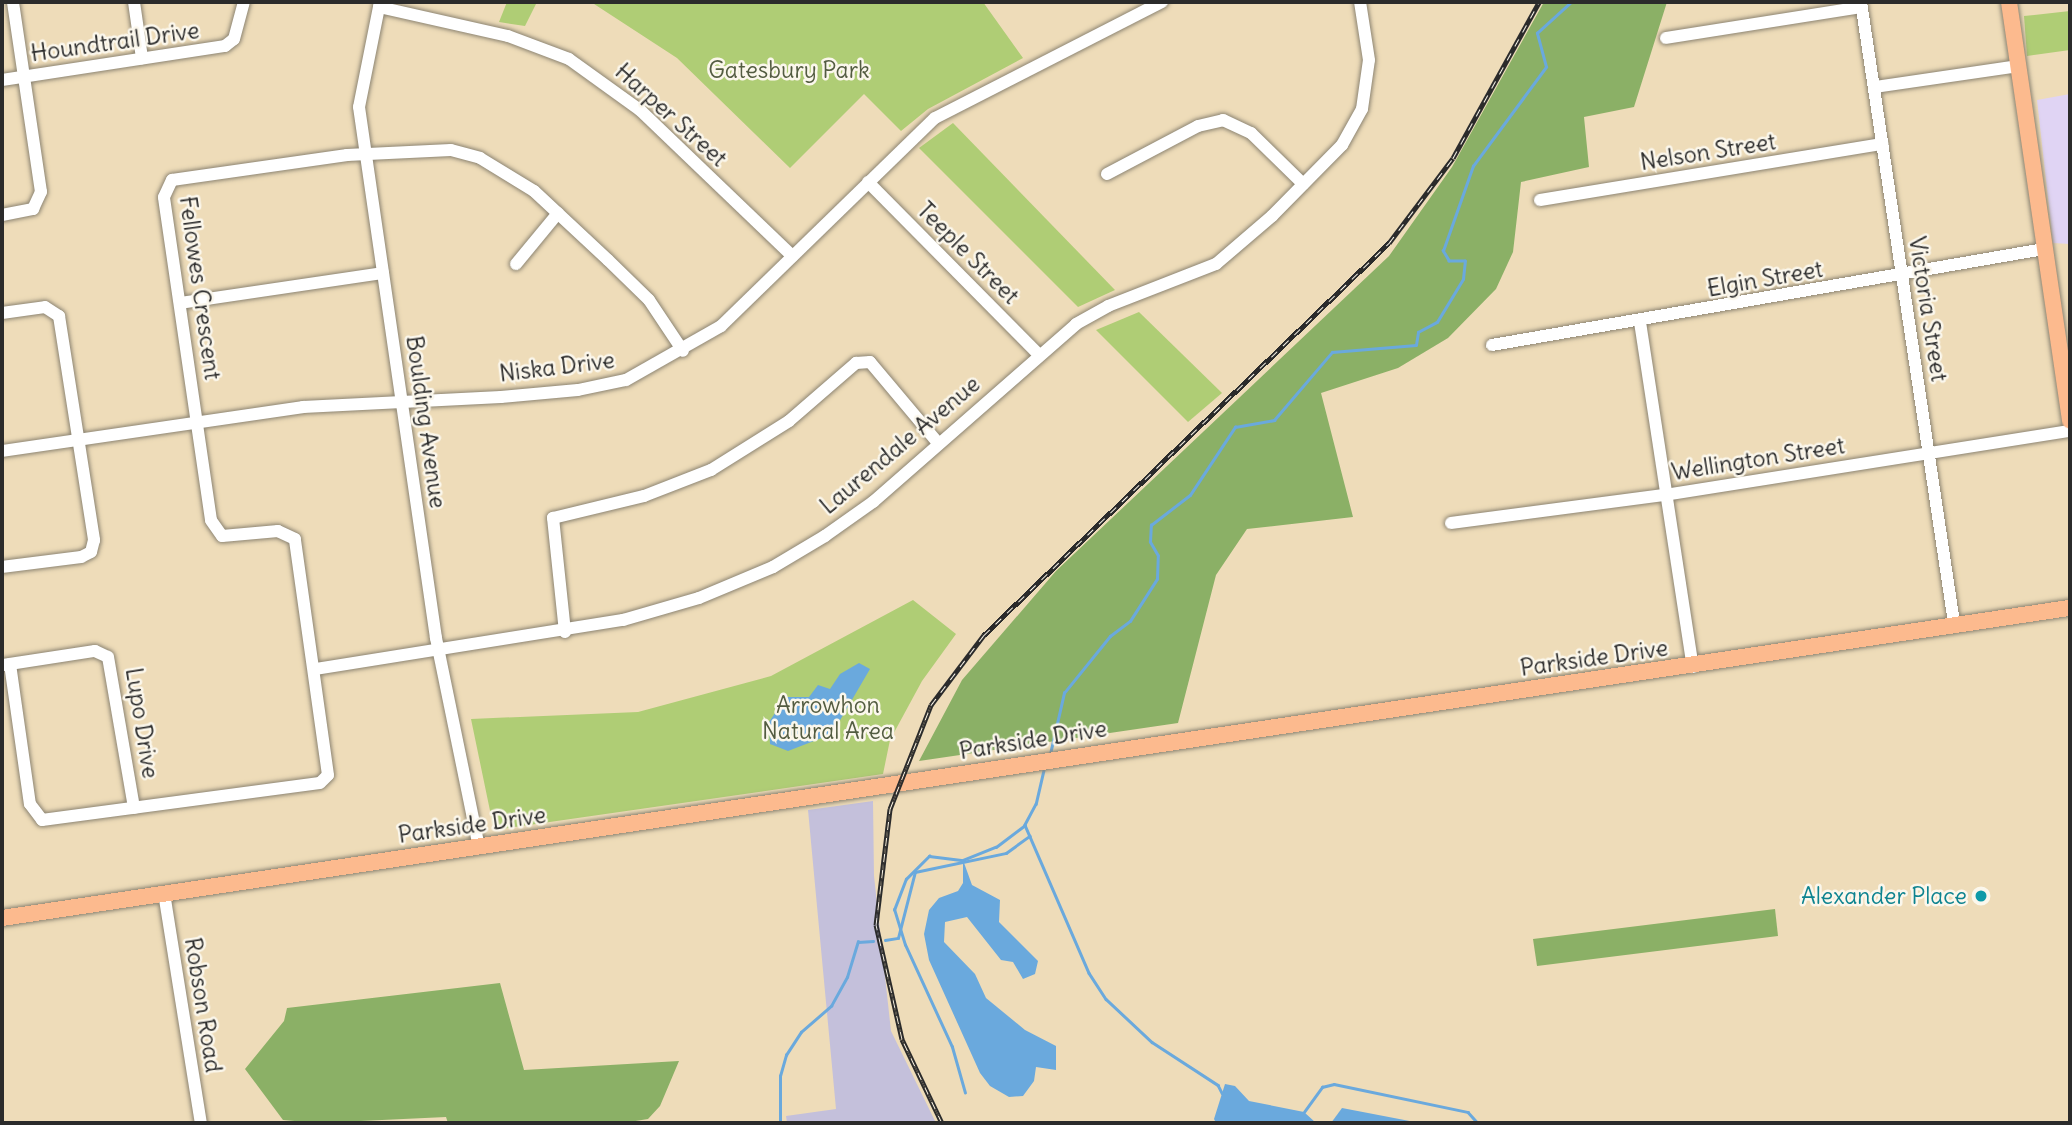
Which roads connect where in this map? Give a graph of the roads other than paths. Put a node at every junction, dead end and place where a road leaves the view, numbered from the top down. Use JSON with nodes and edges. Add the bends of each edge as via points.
{"nodes":[{"id":1,"x":13,"y":2,"type":"edge"},
{"id":2,"x":134,"y":2,"type":"edge"},
{"id":3,"x":244,"y":2,"type":"edge"},
{"id":4,"x":1162,"y":2,"type":"edge"},
{"id":5,"x":1360,"y":2,"type":"edge"},
{"id":6,"x":2009,"y":2,"type":"edge"},
{"id":7,"x":379,"y":4,"type":"edge"},
{"id":8,"x":1861,"y":5,"type":"edge"},
{"id":9,"x":1666,"y":38,"type":"dead end"},
{"id":10,"x":142,"y":58,"type":"junction"},
{"id":11,"x":2019,"y":66,"type":"junction"},
{"id":12,"x":24,"y":76,"type":"junction"},
{"id":13,"x":2,"y":80,"type":"edge"},
{"id":14,"x":1875,"y":87,"type":"junction"},
{"id":15,"x":1882,"y":144,"type":"junction"},
{"id":16,"x":365,"y":154,"type":"junction"},
{"id":17,"x":1107,"y":174,"type":"dead end"},
{"id":18,"x":867,"y":182,"type":"junction"},
{"id":19,"x":1303,"y":184,"type":"junction"},
{"id":20,"x":1540,"y":200,"type":"dead end"},
{"id":21,"x":558,"y":213,"type":"junction"},
{"id":22,"x":2,"y":215,"type":"edge"},
{"id":23,"x":2045,"y":249,"type":"junction"},
{"id":24,"x":792,"y":256,"type":"junction"},
{"id":25,"x":516,"y":264,"type":"dead end"},
{"id":26,"x":383,"y":273,"type":"junction"},
{"id":27,"x":1902,"y":277,"type":"junction"},
{"id":28,"x":180,"y":303,"type":"junction"},
{"id":29,"x":2,"y":313,"type":"edge"},
{"id":30,"x":1640,"y":322,"type":"junction"},
{"id":31,"x":1492,"y":345,"type":"dead end"},
{"id":32,"x":683,"y":351,"type":"junction"},
{"id":33,"x":1039,"y":355,"type":"junction"},
{"id":34,"x":402,"y":401,"type":"junction"},
{"id":35,"x":198,"y":421,"type":"junction"},
{"id":36,"x":2070,"y":421,"type":"edge"},
{"id":37,"x":2070,"y":430,"type":"edge"},
{"id":38,"x":79,"y":440,"type":"junction"},
{"id":39,"x":938,"y":443,"type":"junction"},
{"id":40,"x":2,"y":451,"type":"edge"},
{"id":41,"x":1929,"y":453,"type":"junction"},
{"id":42,"x":1665,"y":495,"type":"junction"},
{"id":43,"x":1451,"y":523,"type":"dead end"},
{"id":44,"x":2,"y":567,"type":"edge"},
{"id":45,"x":2070,"y":608,"type":"edge"},
{"id":46,"x":1954,"y":623,"type":"junction"},
{"id":47,"x":565,"y":632,"type":"junction"},
{"id":48,"x":440,"y":651,"type":"junction"},
{"id":49,"x":6,"y":665,"type":"edge"},
{"id":50,"x":1693,"y":667,"type":"junction"},
{"id":51,"x":316,"y":669,"type":"junction"},
{"id":52,"x":190,"y":800,"type":"joint"},
{"id":53,"x":134,"y":808,"type":"junction"},
{"id":54,"x":479,"y":847,"type":"junction"},
{"id":55,"x":164,"y":893,"type":"junction"},
{"id":56,"x":2,"y":918,"type":"edge"},
{"id":57,"x":201,"y":1123,"type":"edge"}],
"edges":[{"from":1,"to":12,"type":"street"},
{"from":2,"to":10,"type":"street"},
{"from":3,"to":10,"type":"street","name":"Houndtrail Drive","via":[[234,39],[225,47]]},
{"from":4,"to":18,"type":"street","name":"Niska Drive","via":[[935,118]]},
{"from":5,"to":19,"type":"street","name":"Laurendale Avenue","via":[[1368,85],[1353,129]]},
{"from":6,"to":11,"type":"main road"},
{"from":7,"to":16,"type":"street","name":"Boulding Avenue","via":[[360,94]]},
{"from":7,"to":24,"type":"street","name":"Harper Street","via":[[508,36],[569,59],[640,110]]},
{"from":8,"to":9,"type":"street"},
{"from":8,"to":14,"type":"street","name":"Victoria Street"},
{"from":10,"to":12,"type":"street","name":"Houndtrail Drive"},
{"from":11,"to":14,"type":"street"},
{"from":11,"to":23,"type":"main road"},
{"from":12,"to":13,"type":"street","name":"Houndtrail Drive"},
{"from":12,"to":22,"type":"street","via":[[40,197],[33,209]]},
{"from":14,"to":15,"type":"street","name":"Victoria Street"},
{"from":15,"to":20,"type":"street","name":"Nelson Street"},
{"from":15,"to":27,"type":"street","name":"Victoria Street"},
{"from":16,"to":21,"type":"street","name":"Fellowes Crescent","via":[[466,154],[523,183]]},
{"from":16,"to":26,"type":"street","name":"Boulding Avenue"},
{"from":16,"to":28,"type":"street","name":"Fellowes Crescent","via":[[172,180],[164,197]]},
{"from":17,"to":19,"type":"street","via":[[1198,126],[1223,120],[1251,132]]},
{"from":18,"to":24,"type":"street","name":"Niska Drive"},
{"from":18,"to":33,"type":"street","name":"Teeple Street"},
{"from":19,"to":33,"type":"street","name":"Laurendale Avenue","via":[[1216,264],[1098,310]]},
{"from":21,"to":25,"type":"street"},
{"from":21,"to":32,"type":"street","name":"Fellowes Crescent","via":[[649,300]]},
{"from":23,"to":27,"type":"street","name":"Elgin Street"},
{"from":23,"to":36,"type":"main road"},
{"from":24,"to":32,"type":"street","name":"Niska Drive","via":[[721,326]]},
{"from":26,"to":28,"type":"street"},
{"from":26,"to":34,"type":"street","name":"Boulding Avenue"},
{"from":27,"to":30,"type":"street","name":"Elgin Street"},
{"from":27,"to":41,"type":"street","name":"Victoria Street"},
{"from":28,"to":35,"type":"street","name":"Fellowes Crescent"},
{"from":29,"to":38,"type":"street","via":[[45,307],[58,314]]},
{"from":30,"to":31,"type":"street","name":"Elgin Street"},
{"from":30,"to":42,"type":"street"},
{"from":32,"to":34,"type":"street","name":"Niska Drive","via":[[626,380],[578,390]]},
{"from":33,"to":39,"type":"street","name":"Laurendale Avenue"},
{"from":34,"to":35,"type":"street","name":"Niska Drive","via":[[303,407]]},
{"from":34,"to":48,"type":"street","name":"Boulding Avenue"},
{"from":35,"to":38,"type":"street","name":"Niska Drive"},
{"from":35,"to":51,"type":"street","name":"Fellowes Crescent","via":[[211,520],[217,533],[228,538],[285,531],[295,539]]},
{"from":37,"to":41,"type":"street","name":"Wellington Street"},
{"from":38,"to":40,"type":"street","name":"Niska Drive"},
{"from":38,"to":44,"type":"street","via":[[94,540],[91,552]]},
{"from":39,"to":47,"type":"street","name":"Laurendale Avenue","via":[[873,502],[773,567],[699,598]]},
{"from":39,"to":47,"type":"street","via":[[870,362],[856,363],[789,421],[711,470],[644,496],[553,518]]},
{"from":41,"to":42,"type":"street","name":"Wellington Street"},
{"from":41,"to":46,"type":"street","name":"Victoria Street"},
{"from":42,"to":43,"type":"street","name":"Wellington Street"},
{"from":42,"to":50,"type":"street"},
{"from":45,"to":46,"type":"main road","name":"Parkside Drive"},
{"from":46,"to":50,"type":"main road","name":"Parkside Drive"},
{"from":47,"to":48,"type":"street","name":"Laurendale Avenue"},
{"from":48,"to":51,"type":"street","name":"Laurendale Avenue"},
{"from":48,"to":54,"type":"street","name":"Boulding Avenue"},
{"from":49,"to":53,"type":"street","via":[[30,804],[36,816],[51,821]]},
{"from":49,"to":53,"type":"street","name":"Lupo Drive","via":[[95,651],[108,657]]},
{"from":50,"to":54,"type":"main road","name":"Parkside Drive"},
{"from":51,"to":52,"type":"street","name":"Fellowes Crescent","via":[[330,766],[326,779]]},
{"from":52,"to":53,"type":"street","name":"Lupo Drive"},
{"from":54,"to":55,"type":"main road","name":"Parkside Drive"},
{"from":55,"to":56,"type":"main road","name":"Parkside Drive"},
{"from":55,"to":57,"type":"street","name":"Robson Road"}]}
